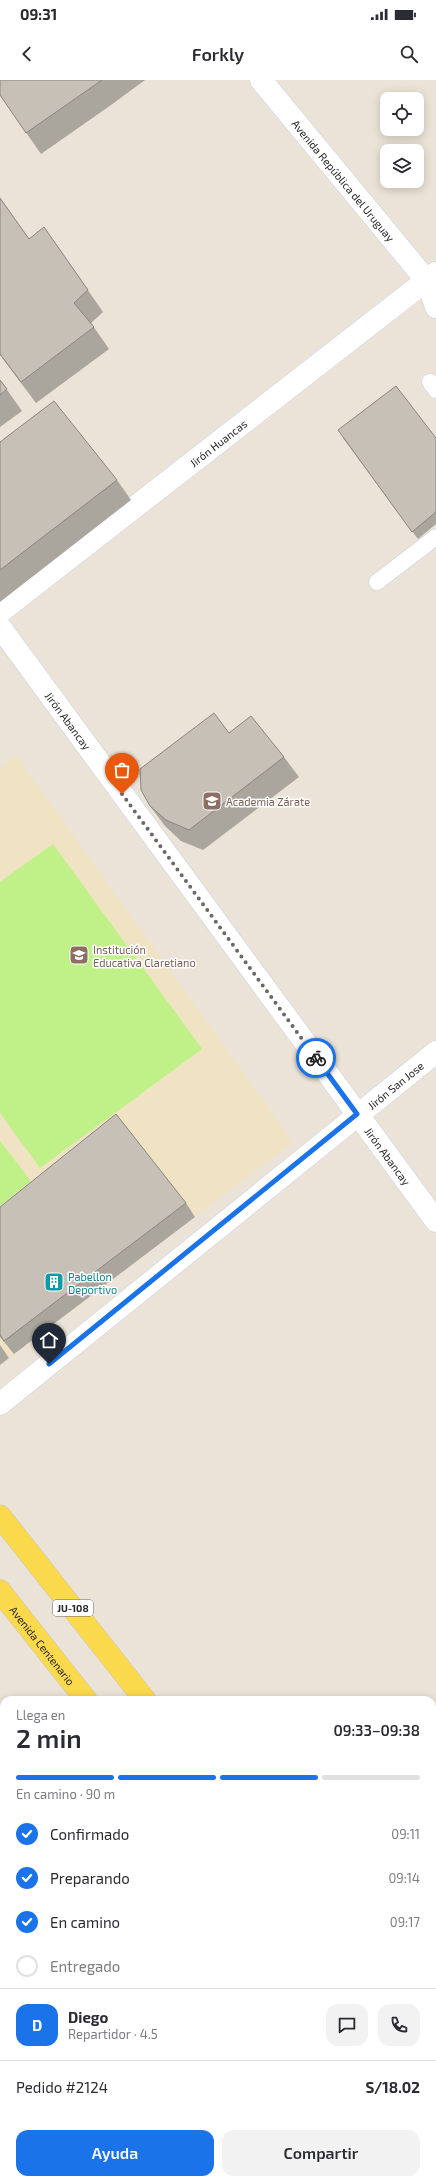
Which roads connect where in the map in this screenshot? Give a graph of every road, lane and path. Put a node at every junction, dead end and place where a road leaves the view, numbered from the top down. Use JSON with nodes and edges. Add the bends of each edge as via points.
{"nodes":[{"id":1,"x":261,"y":80,"type":"edge"},
{"id":2,"x":433,"y":279,"type":"edge"},
{"id":3,"x":436,"y":307,"type":"edge"},
{"id":4,"x":436,"y":537,"type":"edge"},
{"id":5,"x":377,"y":582,"type":"dead end"},
{"id":6,"x":0,"y":612,"type":"edge"},
{"id":7,"x":0,"y":628,"type":"edge"},
{"id":8,"x":436,"y":1052,"type":"edge"},
{"id":9,"x":357,"y":1114,"type":"junction"},
{"id":10,"x":436,"y":1221,"type":"edge"},
{"id":11,"x":0,"y":1404,"type":"edge"},
{"id":12,"x":0,"y":1516,"type":"edge"},
{"id":13,"x":0,"y":1591,"type":"edge"},
{"id":14,"x":83,"y":1696,"type":"edge"},
{"id":15,"x":142,"y":1696,"type":"edge"}],
"edges":[{"from":1,"to":2,"type":"street","name":"Avenida República del Uruguay"},
{"from":2,"to":3,"type":"street"},
{"from":2,"to":6,"type":"street","name":"Jirón Huancas"},
{"from":4,"to":5,"type":"lane"},
{"from":7,"to":9,"type":"street","name":"Jirón Abancay"},
{"from":8,"to":9,"type":"street","name":"Jirón San Jose"},
{"from":9,"to":10,"type":"street","name":"Jirón Abancay"},
{"from":9,"to":11,"type":"street","name":"Jirón San Jose"},
{"from":12,"to":15,"type":"main road","number":"JU-108"},
{"from":13,"to":14,"type":"main road","name":"Avenida Centenario"}]}
